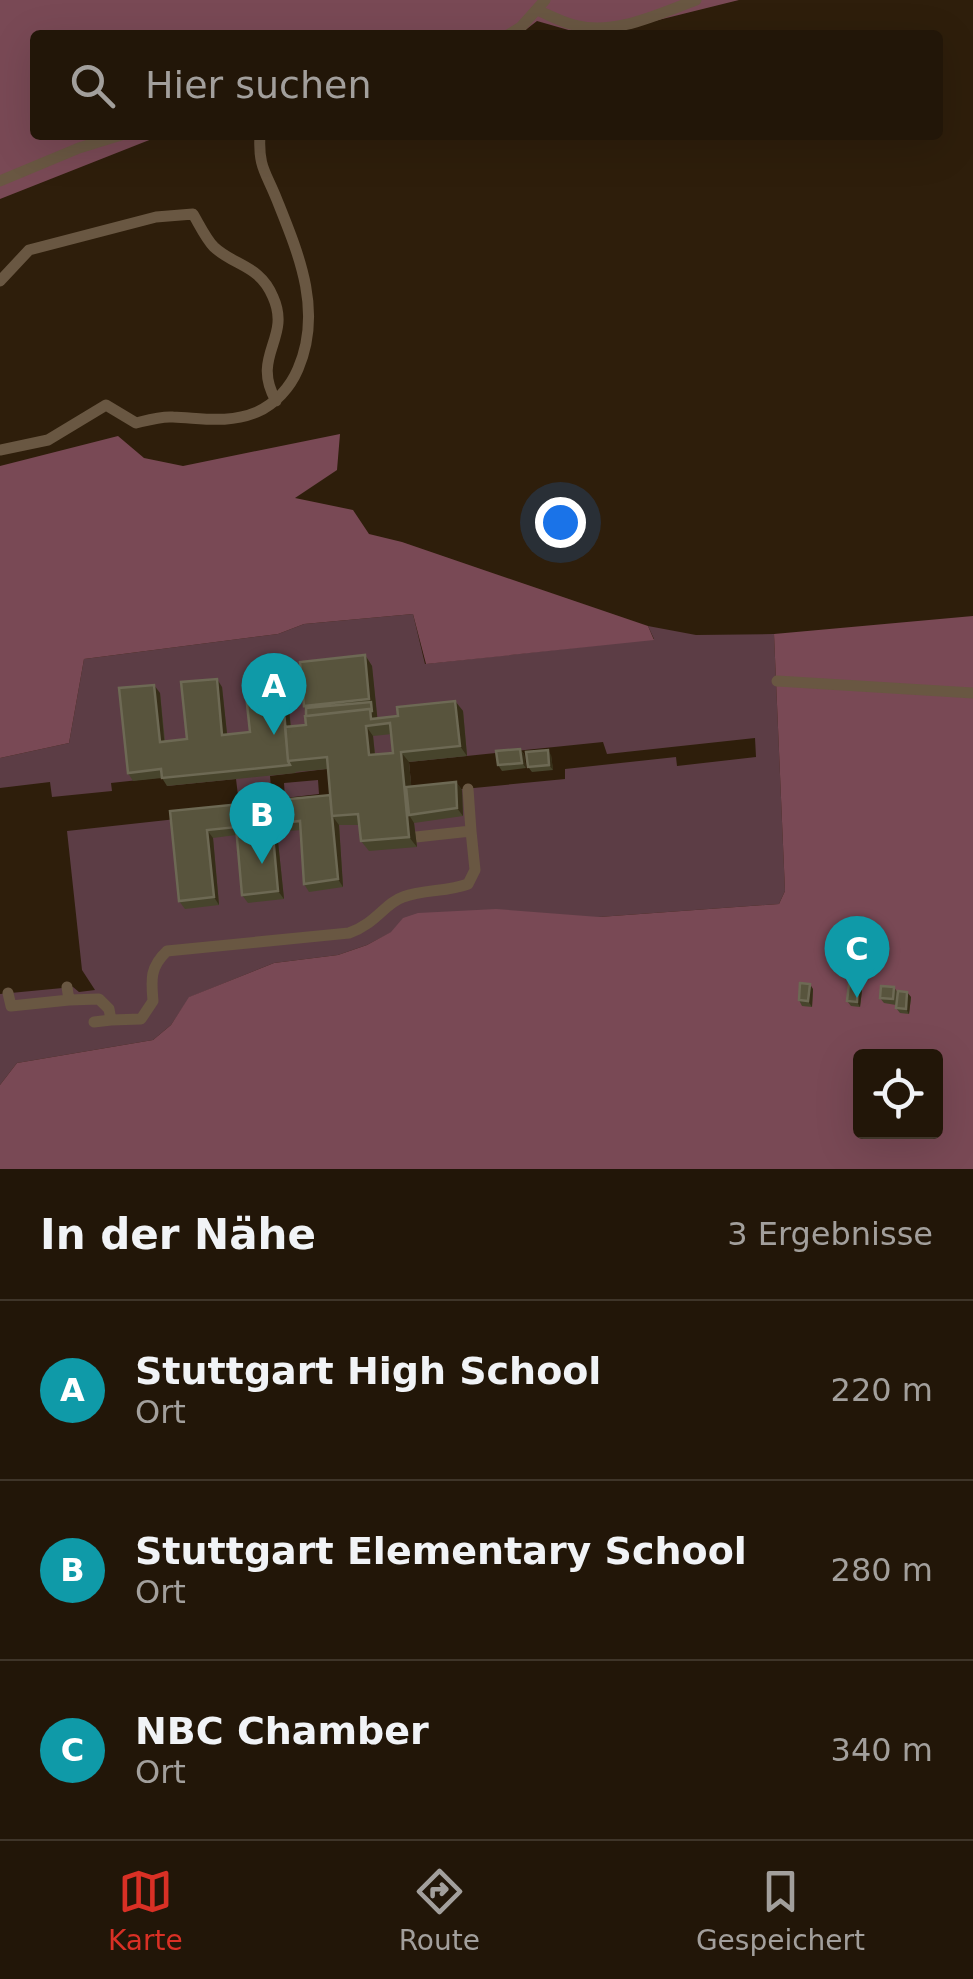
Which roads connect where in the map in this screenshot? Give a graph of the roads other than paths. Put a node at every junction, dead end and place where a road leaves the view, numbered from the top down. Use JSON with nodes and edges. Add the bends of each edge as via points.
{"nodes":[{"id":1,"x":696,"y":0,"type":"edge"},
{"id":2,"x":541,"y":5,"type":"edge"},
{"id":3,"x":516,"y":30,"type":"edge"},
{"id":4,"x":105,"y":140,"type":"edge"},
{"id":5,"x":260,"y":140,"type":"edge"},
{"id":6,"x":0,"y":181,"type":"edge"},
{"id":7,"x":0,"y":281,"type":"edge"},
{"id":8,"x":276,"y":401,"type":"junction"},
{"id":9,"x":0,"y":450,"type":"edge"},
{"id":10,"x":777,"y":681,"type":"dead end"},
{"id":11,"x":973,"y":693,"type":"edge"},
{"id":12,"x":468,"y":789,"type":"dead end"},
{"id":13,"x":471,"y":831,"type":"junction"},
{"id":14,"x":416,"y":837,"type":"dead end"},
{"id":15,"x":6,"y":1002,"type":"edge"},
{"id":16,"x":111,"y":1020,"type":"junction"},
{"id":17,"x":94,"y":1022,"type":"dead end"}],
"edges":[{"from":1,"to":2,"type":"street","via":[[602,28],[575,25]]},
{"from":2,"to":3,"type":"street"},
{"from":4,"to":6,"type":"street"},
{"from":5,"to":8,"type":"street","via":[[258,160],[306,276],[311,316],[303,358]]},
{"from":7,"to":8,"type":"street","via":[[29,250],[156,216],[193,214],[214,248],[252,268],[273,296],[280,328],[265,362],[266,384]]},
{"from":8,"to":9,"type":"street","via":[[215,421],[169,416],[136,423],[106,404],[48,440]]},
{"from":10,"to":11,"type":"street"},
{"from":12,"to":13,"type":"street"},
{"from":13,"to":14,"type":"street"},
{"from":13,"to":16,"type":"street","via":[[474,870],[468,884],[407,895],[368,926],[349,932],[167,951],[150,976],[153,1001],[141,1019]]},
{"from":15,"to":16,"type":"street","via":[[68,994],[99,999]]},
{"from":16,"to":17,"type":"street"}]}
